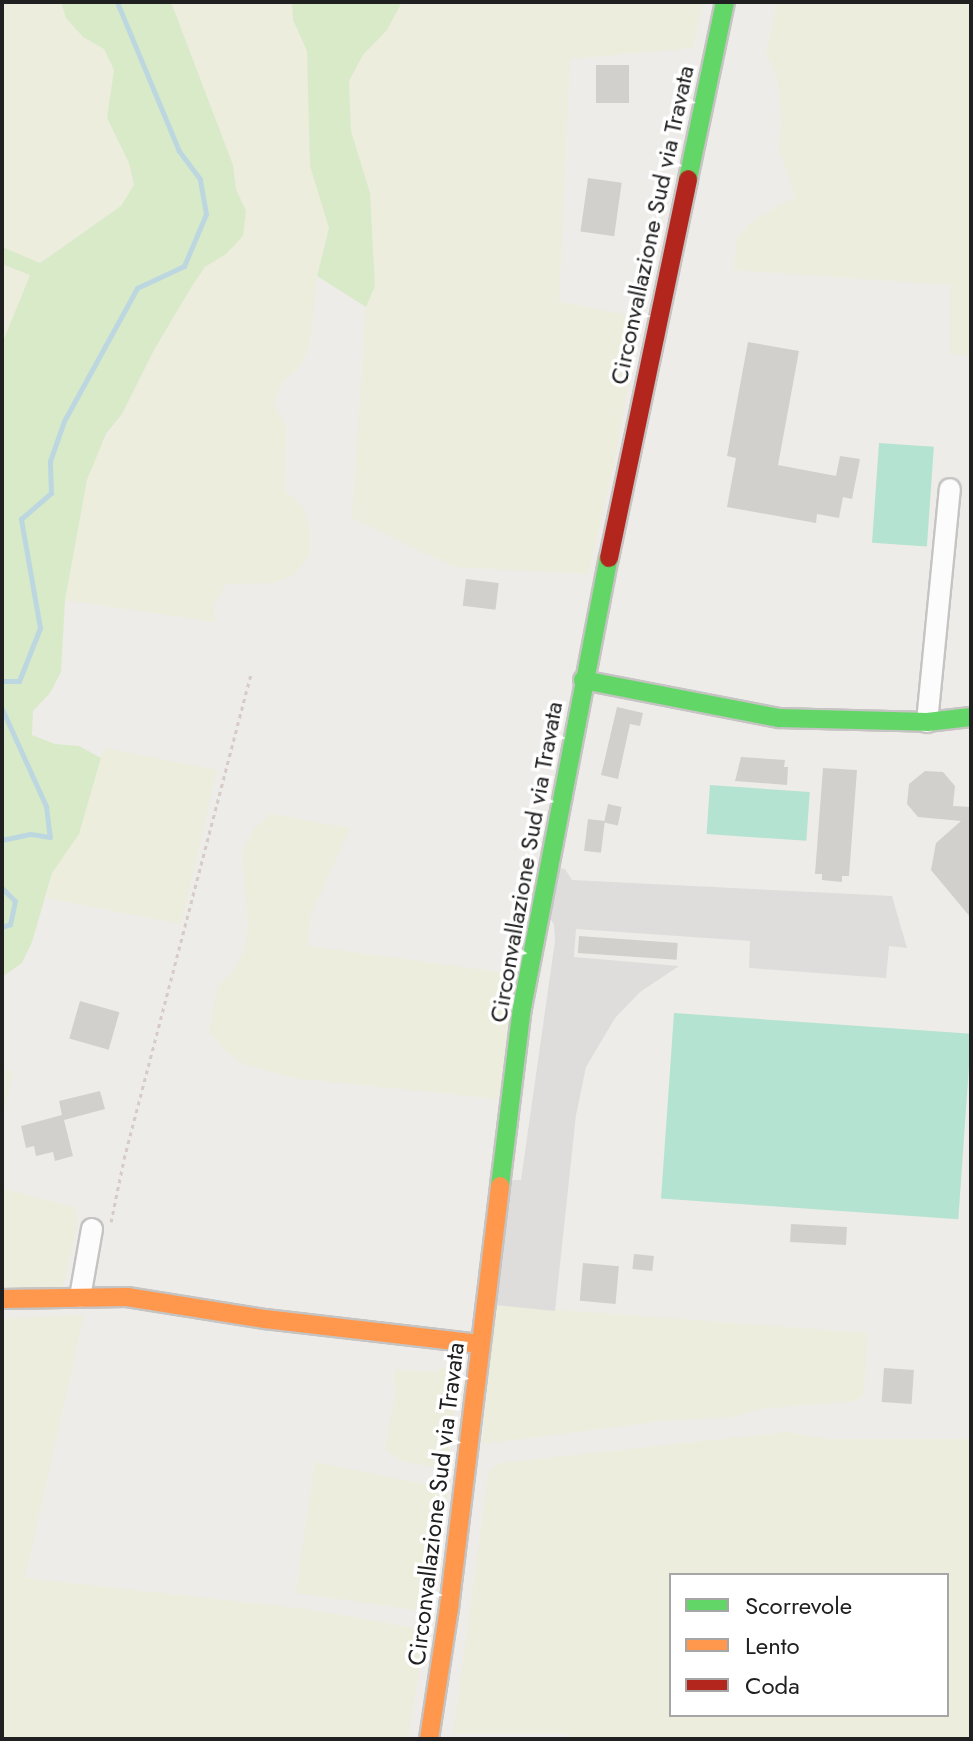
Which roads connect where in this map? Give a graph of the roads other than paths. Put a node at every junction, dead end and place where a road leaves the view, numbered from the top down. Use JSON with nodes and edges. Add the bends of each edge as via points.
{"nodes":[{"id":1,"x":725,"y":2,"type":"edge"},
{"id":2,"x":950,"y":489,"type":"dead end"},
{"id":3,"x":583,"y":680,"type":"junction"},
{"id":4,"x":971,"y":717,"type":"edge"},
{"id":5,"x":927,"y":722,"type":"junction"},
{"id":6,"x":100,"y":1229,"type":"road end"},
{"id":7,"x":80,"y":1297,"type":"junction"},
{"id":8,"x":2,"y":1299,"type":"edge"},
{"id":9,"x":480,"y":1344,"type":"junction"},
{"id":10,"x":429,"y":1739,"type":"edge"}],
"edges":[{"from":1,"to":3,"type":"street","name":"Circonvallazione Sud via Travata"},
{"from":2,"to":5,"type":"street"},
{"from":3,"to":5,"type":"street","via":[[779,718]]},
{"from":3,"to":9,"type":"street","name":"Circonvallazione Sud via Travata","via":[[522,1008]]},
{"from":4,"to":5,"type":"street"},
{"from":6,"to":7,"type":"street"},
{"from":7,"to":8,"type":"street"},
{"from":7,"to":9,"type":"street","via":[[127,1297]]},
{"from":9,"to":10,"type":"street","name":"Circonvallazione Sud via Travata"}]}
